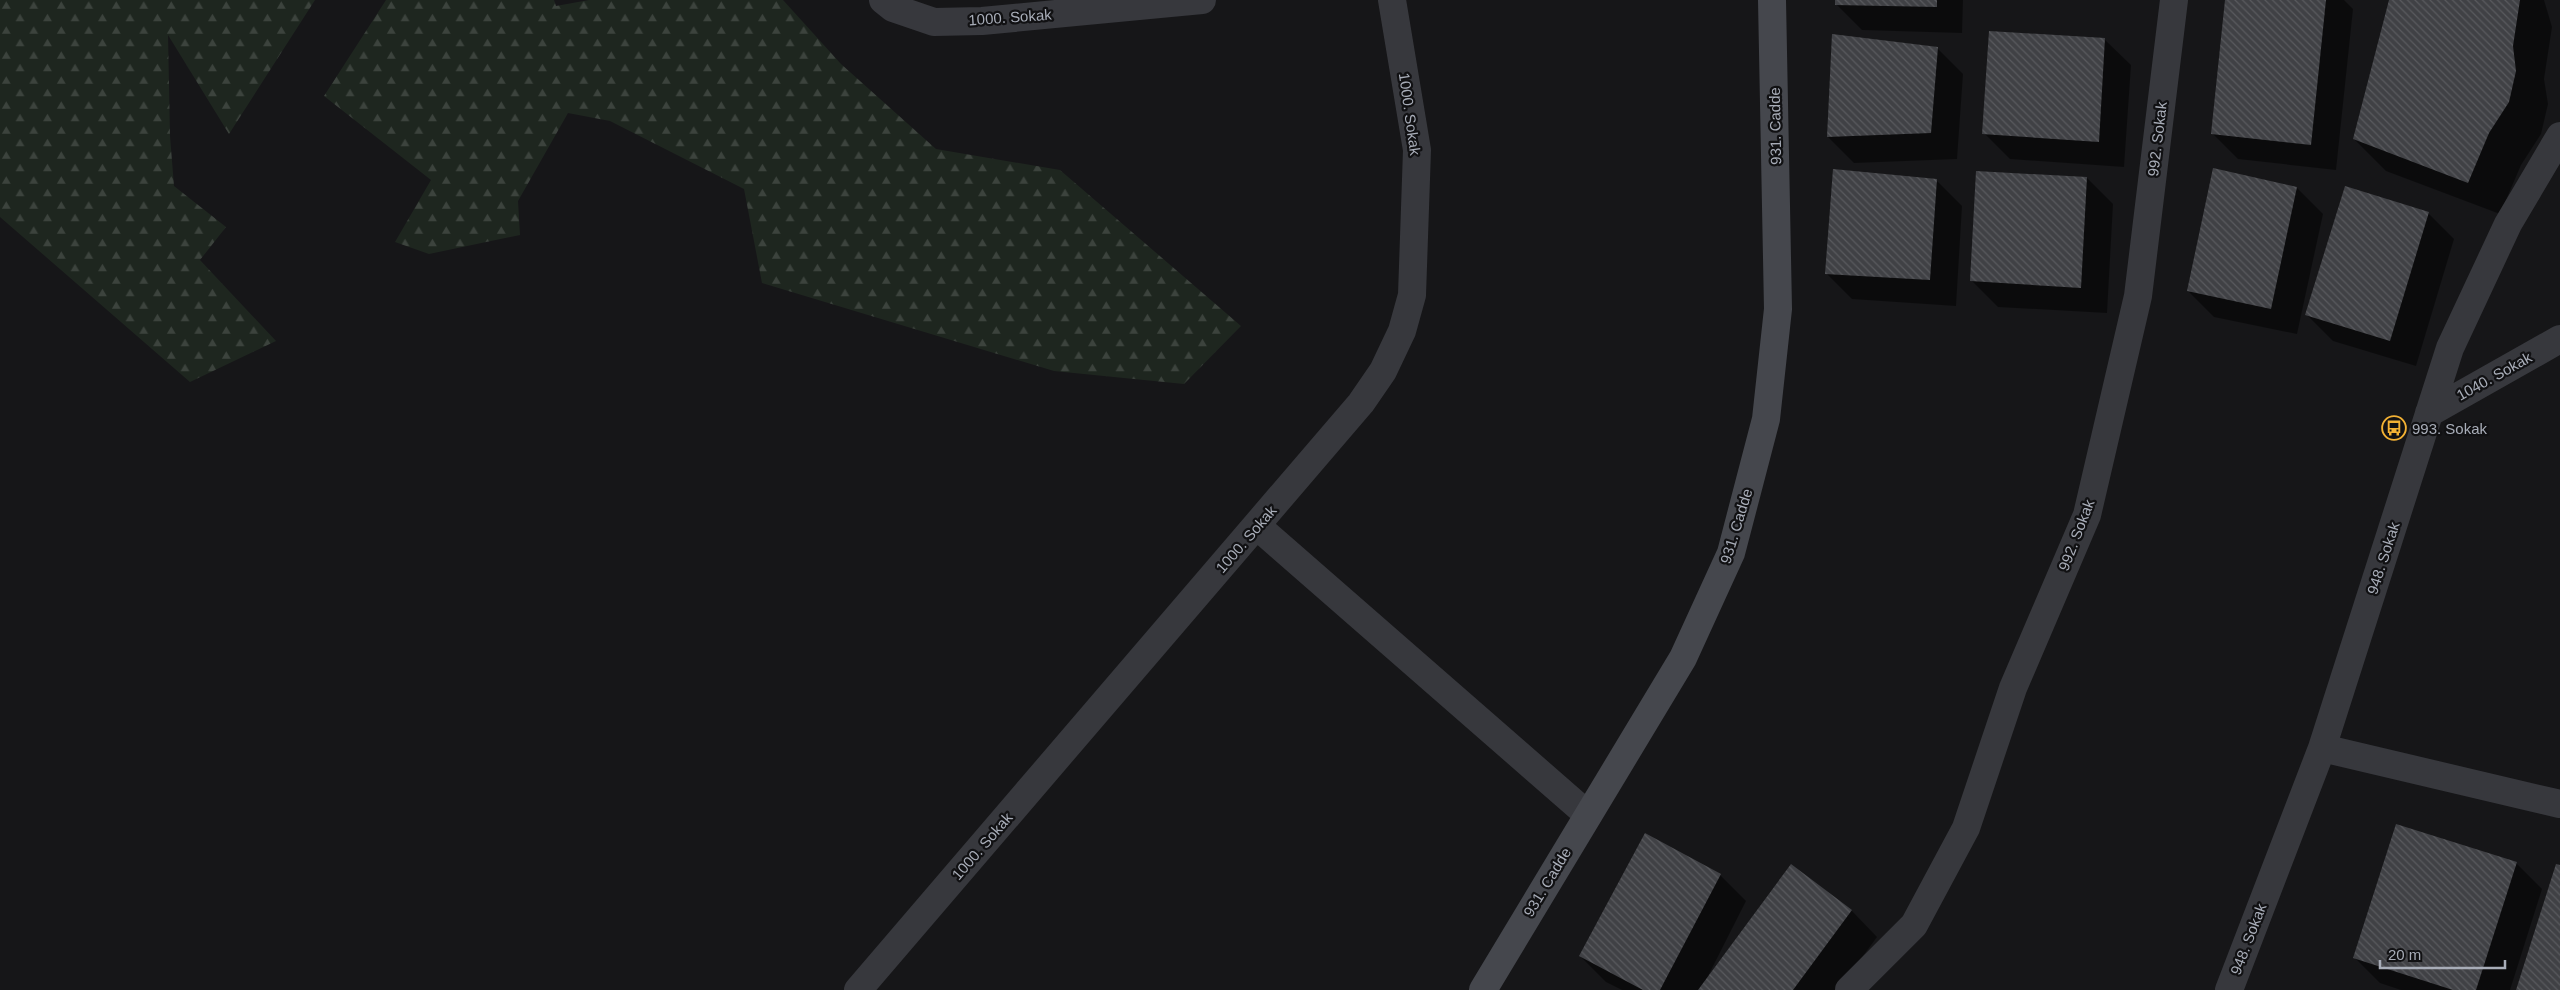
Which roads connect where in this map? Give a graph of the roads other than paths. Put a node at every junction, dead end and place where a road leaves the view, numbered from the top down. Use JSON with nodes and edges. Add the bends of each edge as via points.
{"nodes":[{"id":1,"x":883,"y":0,"type":"edge"},
{"id":2,"x":1202,"y":0,"type":"edge"},
{"id":3,"x":1392,"y":0,"type":"edge"},
{"id":4,"x":1772,"y":0,"type":"edge"},
{"id":5,"x":2174,"y":0,"type":"edge"},
{"id":6,"x":2560,"y":136,"type":"edge"},
{"id":7,"x":2560,"y":339,"type":"edge"},
{"id":8,"x":2429,"y":413,"type":"junction"},
{"id":9,"x":1257,"y":526,"type":"junction"},
{"id":10,"x":2322,"y":748,"type":"junction"},
{"id":11,"x":2560,"y":804,"type":"edge"},
{"id":12,"x":1588,"y":815,"type":"junction"},
{"id":13,"x":858,"y":990,"type":"edge"},
{"id":14,"x":1483,"y":990,"type":"edge"},
{"id":15,"x":1849,"y":990,"type":"edge"},
{"id":16,"x":2229,"y":990,"type":"edge"}],
"edges":[{"from":1,"to":2,"type":"street","name":"1000. Sokak","via":[[893,8],[934,22],[982,21]]},
{"from":3,"to":9,"type":"street","name":"1000. Sokak","via":[[1417,150],[1412,295],[1402,331],[1383,371],[1361,404]]},
{"from":4,"to":12,"type":"main road","name":"931. Cadde","via":[[1778,309],[1766,419],[1731,553],[1683,658]]},
{"from":5,"to":15,"type":"street","name":"992. Sokak","via":[[2138,296],[2087,515],[2014,688],[1966,828],[1914,925]]},
{"from":6,"to":8,"type":"street","name":"948. Sokak","via":[[2508,224],[2450,348]]},
{"from":7,"to":8,"type":"street","name":"1040. Sokak"},
{"from":8,"to":10,"type":"street","name":"948. Sokak"},
{"from":9,"to":12,"type":"street"},
{"from":9,"to":13,"type":"street","name":"1000. Sokak"},
{"from":10,"to":11,"type":"street"},
{"from":10,"to":16,"type":"street","name":"948. Sokak"},
{"from":12,"to":14,"type":"main road","name":"931. Cadde"}]}
